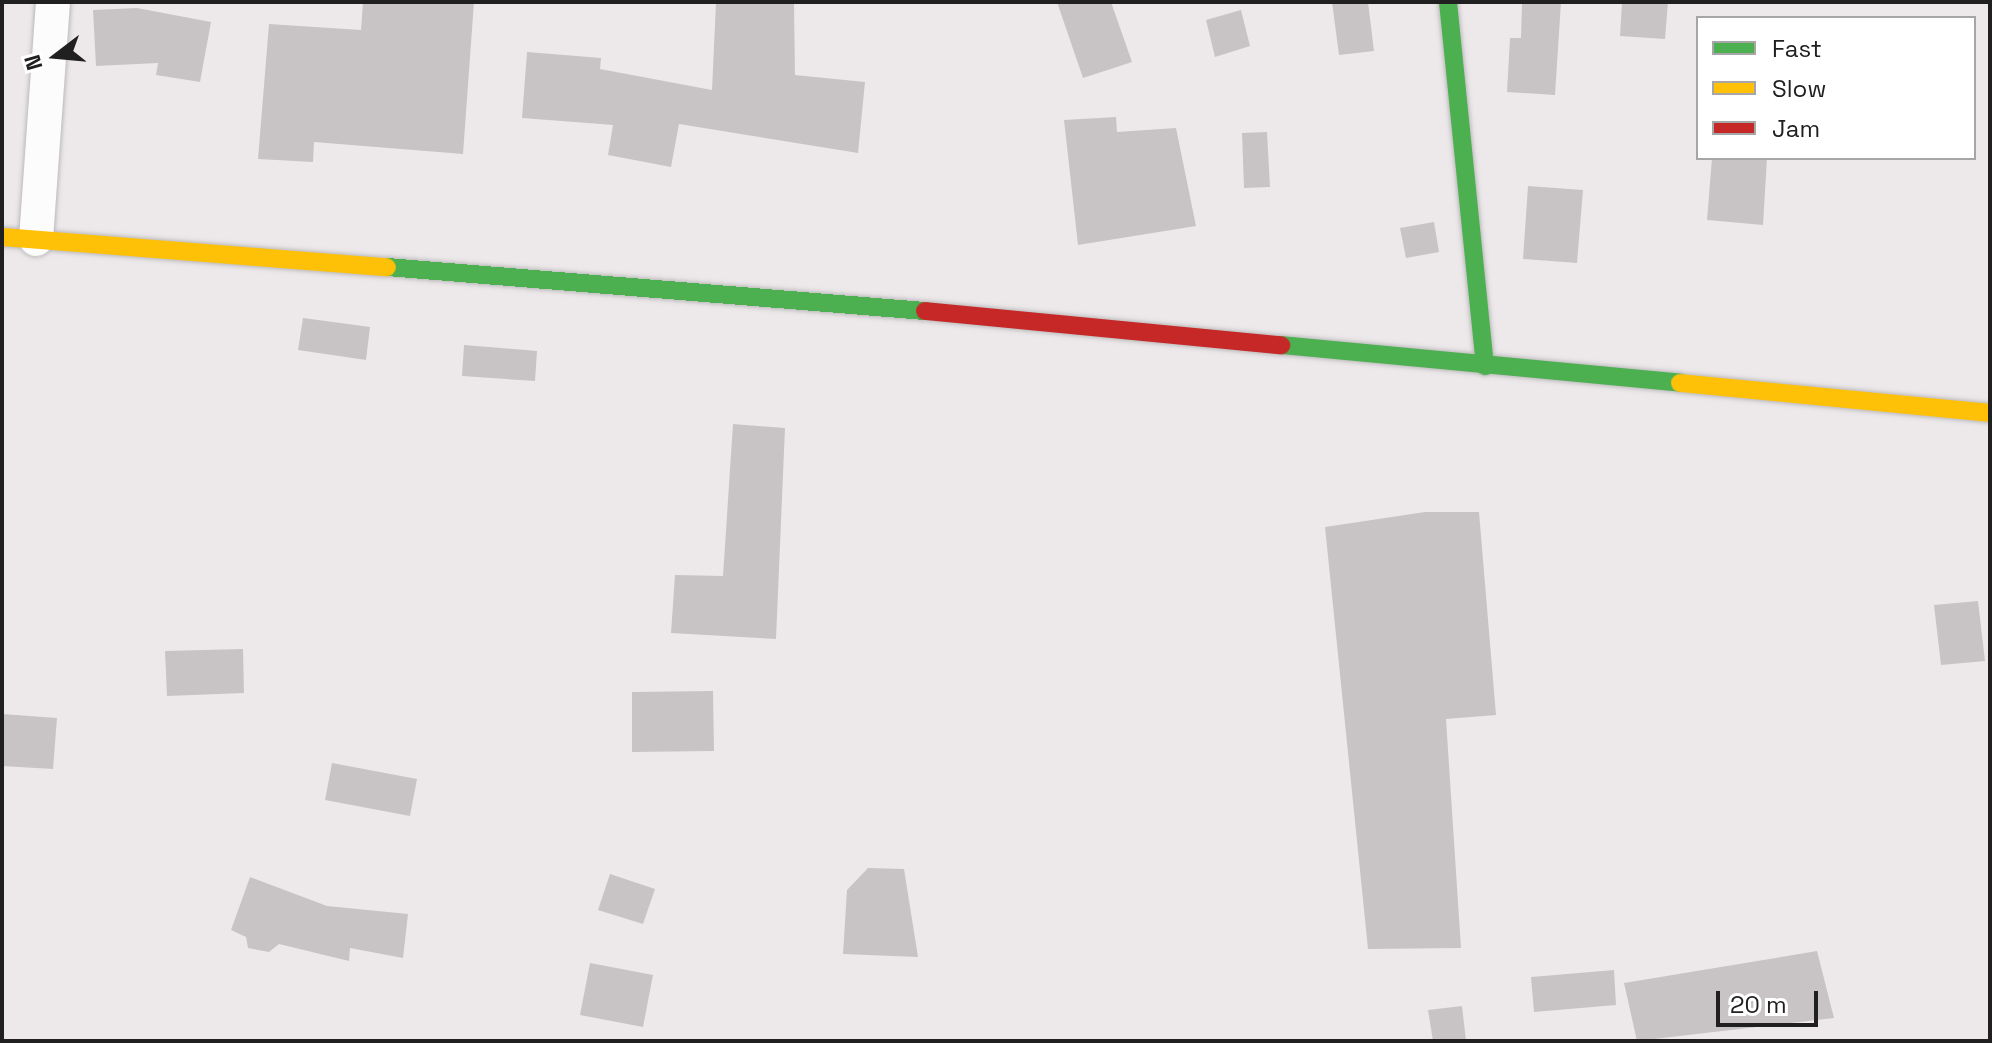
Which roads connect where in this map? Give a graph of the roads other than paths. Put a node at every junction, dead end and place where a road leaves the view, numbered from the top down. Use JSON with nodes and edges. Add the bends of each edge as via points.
{"nodes":[{"id":1,"x":53,"y":2,"type":"edge"},
{"id":2,"x":1448,"y":2,"type":"edge"},
{"id":3,"x":2,"y":237,"type":"edge"},
{"id":4,"x":36,"y":239,"type":"junction"},
{"id":5,"x":1485,"y":366,"type":"junction"},
{"id":6,"x":1990,"y":413,"type":"edge"}],
"edges":[{"from":1,"to":4,"type":"street"},
{"from":2,"to":5,"type":"street"},
{"from":3,"to":4,"type":"street"},
{"from":4,"to":5,"type":"street","via":[[767,296]]},
{"from":5,"to":6,"type":"street"}]}
